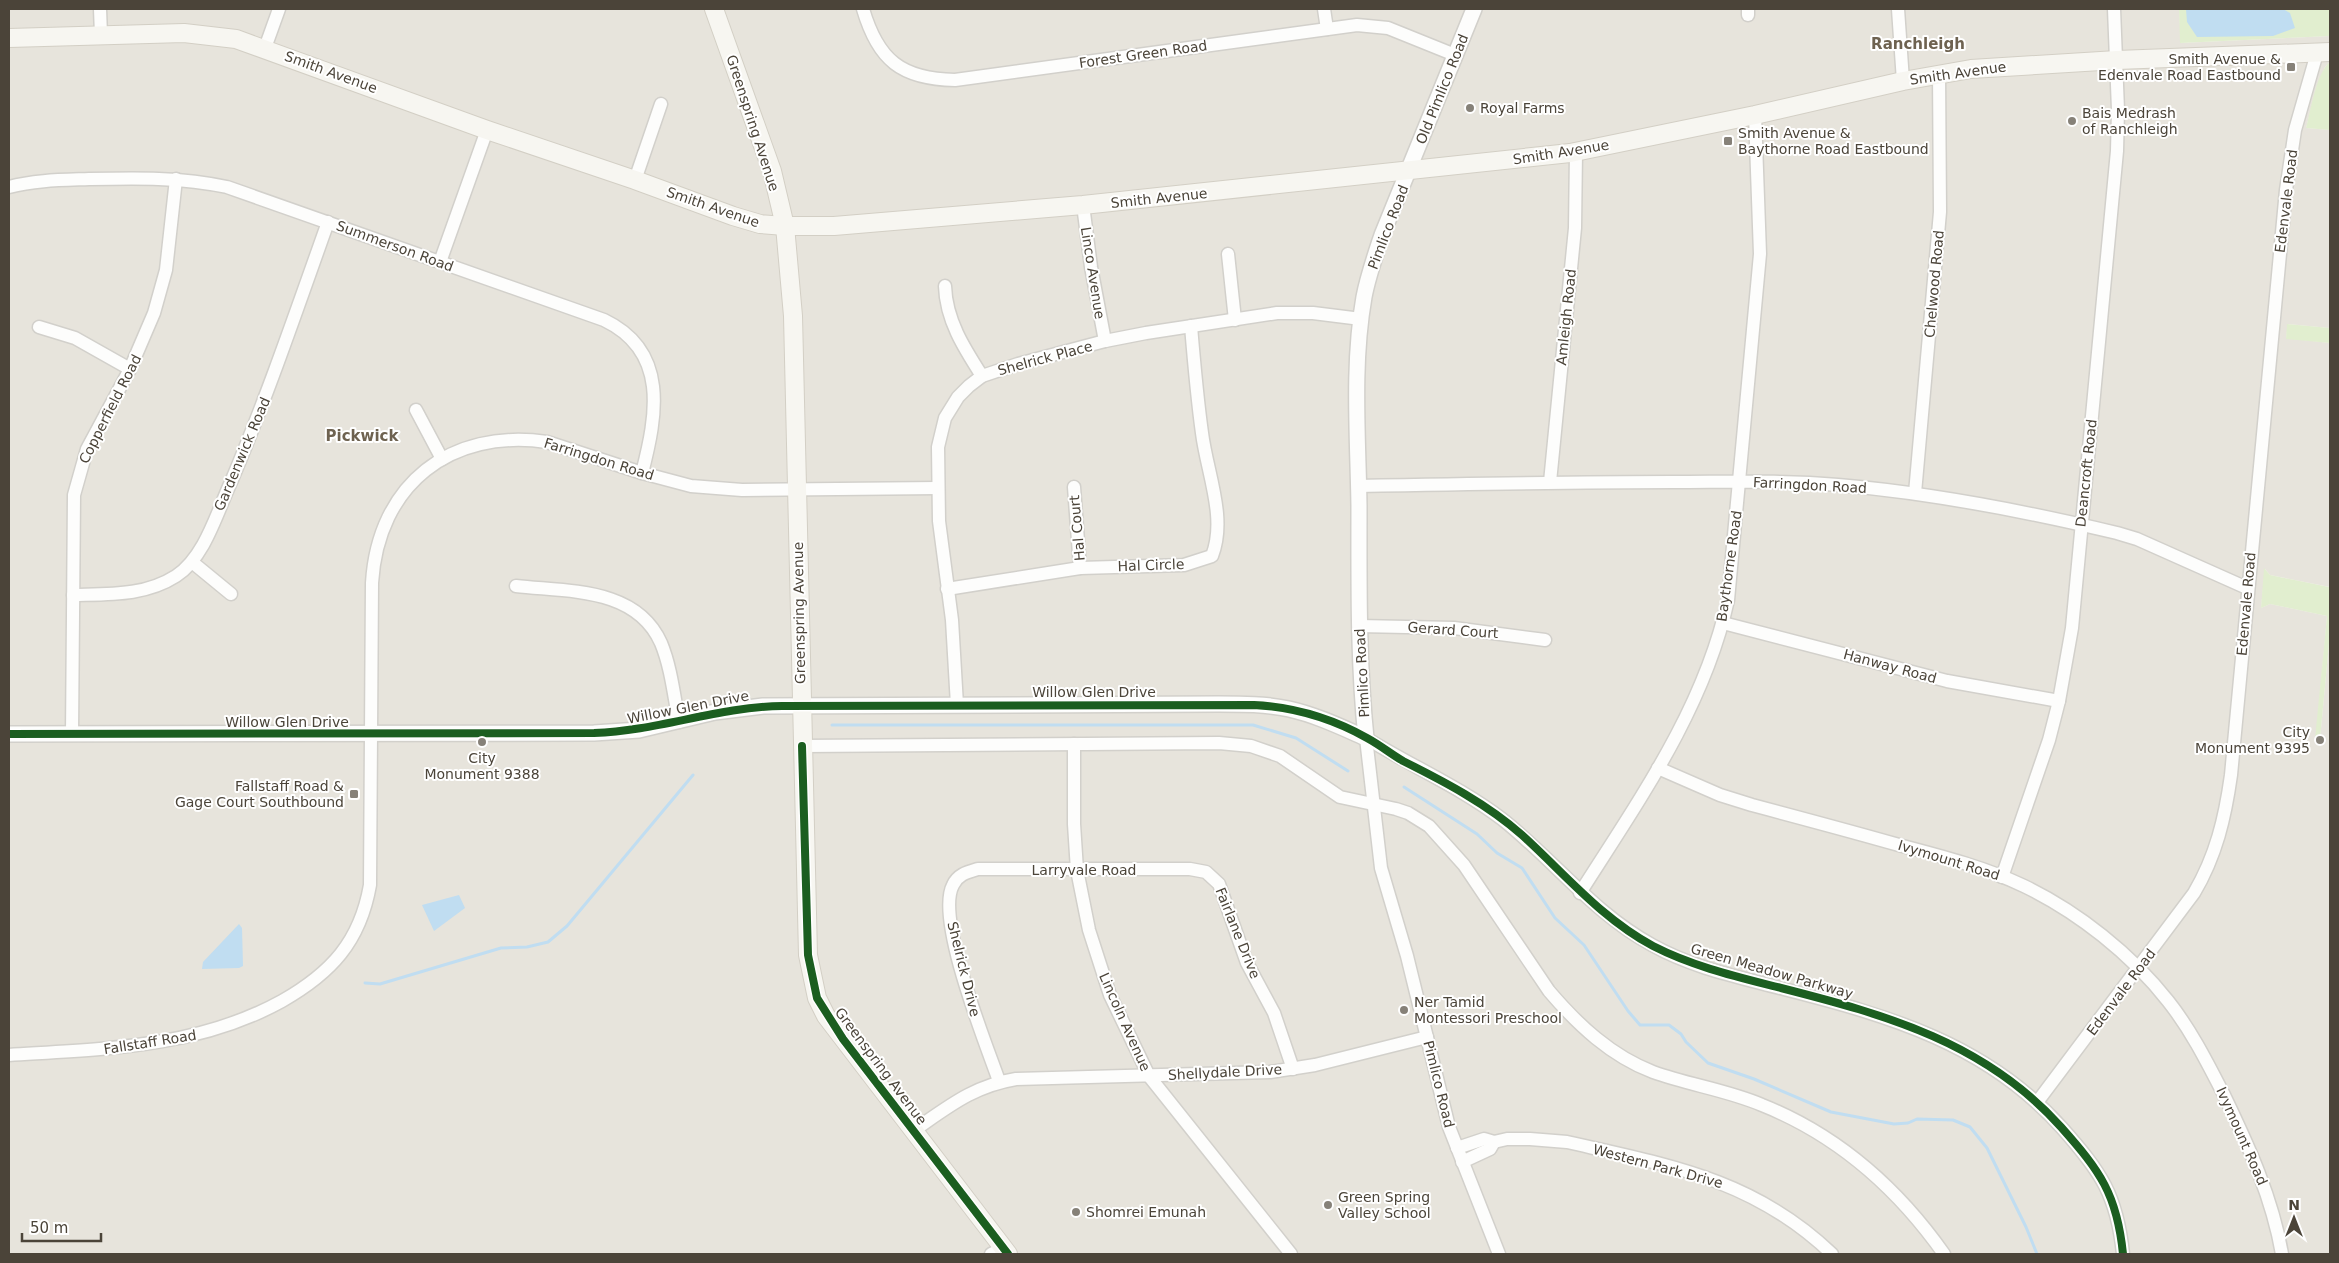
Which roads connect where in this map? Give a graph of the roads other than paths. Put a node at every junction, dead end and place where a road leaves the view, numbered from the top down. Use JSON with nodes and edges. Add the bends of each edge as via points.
{"nodes":[{"id":1,"x":100,"y":9,"type":"edge"},
{"id":2,"x":279,"y":9,"type":"edge"},
{"id":3,"x":714,"y":9,"type":"edge"},
{"id":4,"x":863,"y":9,"type":"edge"},
{"id":5,"x":1324,"y":9,"type":"edge"},
{"id":6,"x":1474,"y":9,"type":"edge"},
{"id":7,"x":1898,"y":9,"type":"edge"},
{"id":8,"x":2114,"y":9,"type":"edge"},
{"id":9,"x":1326,"y":29,"type":"junction"},
{"id":10,"x":101,"y":35,"type":"junction"},
{"id":11,"x":9,"y":38,"type":"edge"},
{"id":12,"x":265,"y":48,"type":"junction"},
{"id":13,"x":2324,"y":52,"type":"edge"},
{"id":14,"x":1455,"y":55,"type":"junction"},
{"id":15,"x":2117,"y":60,"type":"junction"},
{"id":16,"x":1938,"y":73,"type":"junction"},
{"id":17,"x":1903,"y":80,"type":"junction"},
{"id":18,"x":661,"y":104,"type":"dead end"},
{"id":19,"x":1756,"y":115,"type":"junction"},
{"id":20,"x":487,"y":130,"type":"junction"},
{"id":21,"x":1576,"y":152,"type":"junction"},
{"id":22,"x":1410,"y":170,"type":"junction"},
{"id":23,"x":176,"y":179,"type":"junction"},
{"id":24,"x":635,"y":180,"type":"junction"},
{"id":25,"x":9,"y":187,"type":"edge"},
{"id":26,"x":1083,"y":205,"type":"junction"},
{"id":27,"x":328,"y":222,"type":"junction"},
{"id":28,"x":785,"y":226,"type":"junction"},
{"id":29,"x":1228,"y":254,"type":"dead end"},
{"id":30,"x":440,"y":262,"type":"junction"},
{"id":31,"x":945,"y":286,"type":"dead end"},
{"id":32,"x":1361,"y":319,"type":"junction"},
{"id":33,"x":1235,"y":320,"type":"junction"},
{"id":34,"x":1191,"y":326,"type":"junction"},
{"id":35,"x":39,"y":327,"type":"dead end"},
{"id":36,"x":1105,"y":341,"type":"junction"},
{"id":37,"x":130,"y":368,"type":"junction"},
{"id":38,"x":982,"y":376,"type":"junction"},
{"id":39,"x":416,"y":410,"type":"dead end"},
{"id":40,"x":442,"y":459,"type":"junction"},
{"id":41,"x":642,"y":473,"type":"junction"},
{"id":42,"x":1550,"y":482,"type":"junction"},
{"id":43,"x":1740,"y":482,"type":"junction"},
{"id":44,"x":1358,"y":486,"type":"junction"},
{"id":45,"x":1074,"y":487,"type":"dead end"},
{"id":46,"x":938,"y":488,"type":"junction"},
{"id":47,"x":796,"y":490,"type":"junction"},
{"id":48,"x":1915,"y":493,"type":"junction"},
{"id":49,"x":2081,"y":524,"type":"junction"},
{"id":50,"x":192,"y":562,"type":"junction"},
{"id":51,"x":1080,"y":568,"type":"junction"},
{"id":52,"x":516,"y":586,"type":"dead end"},
{"id":53,"x":2247,"y":588,"type":"junction"},
{"id":54,"x":948,"y":589,"type":"junction"},
{"id":55,"x":231,"y":594,"type":"dead end"},
{"id":56,"x":73,"y":596,"type":"junction"},
{"id":57,"x":1723,"y":622,"type":"junction"},
{"id":58,"x":1359,"y":626,"type":"junction"},
{"id":59,"x":1545,"y":640,"type":"dead end"},
{"id":60,"x":2059,"y":701,"type":"junction"},
{"id":61,"x":957,"y":704,"type":"junction"},
{"id":62,"x":801,"y":705,"type":"junction"},
{"id":63,"x":679,"y":722,"type":"junction"},
{"id":64,"x":9,"y":734,"type":"edge"},
{"id":65,"x":72,"y":734,"type":"junction"},
{"id":66,"x":372,"y":734,"type":"junction"},
{"id":67,"x":1366,"y":738,"type":"junction"},
{"id":68,"x":1074,"y":744,"type":"junction"},
{"id":69,"x":802,"y":746,"type":"junction"},
{"id":70,"x":1658,"y":768,"type":"junction"},
{"id":71,"x":1375,"y":805,"type":"junction"},
{"id":72,"x":978,"y":869,"type":"joint"},
{"id":73,"x":1190,"y":869,"type":"joint"},
{"id":74,"x":1078,"y":870,"type":"junction"},
{"id":75,"x":2002,"y":877,"type":"junction"},
{"id":76,"x":1580,"y":893,"type":"junction"},
{"id":77,"x":2139,"y":968,"type":"junction"},
{"id":78,"x":1427,"y":1037,"type":"junction"},
{"id":79,"x":9,"y":1055,"type":"edge"},
{"id":80,"x":1292,"y":1069,"type":"junction"},
{"id":81,"x":1149,"y":1076,"type":"junction"},
{"id":82,"x":999,"y":1081,"type":"junction"},
{"id":83,"x":2038,"y":1102,"type":"junction"},
{"id":84,"x":913,"y":1131,"type":"junction"},
{"id":85,"x":1494,"y":1142,"type":"junction"},
{"id":86,"x":1457,"y":1148,"type":"junction"},
{"id":87,"x":1462,"y":1162,"type":"junction"},
{"id":88,"x":1001,"y":1252,"type":"edge"},
{"id":89,"x":1291,"y":1254,"type":"edge"},
{"id":90,"x":1499,"y":1254,"type":"edge"},
{"id":91,"x":1832,"y":1254,"type":"edge"},
{"id":92,"x":1944,"y":1254,"type":"edge"},
{"id":93,"x":2123,"y":1254,"type":"edge"},
{"id":94,"x":2282,"y":1254,"type":"edge"}],
"edges":[{"from":1,"to":10,"type":"street"},
{"from":2,"to":12,"type":"street"},
{"from":3,"to":28,"type":"main road","name":"Greenspring Avenue","via":[[766,154]]},
{"from":4,"to":9,"type":"street","name":"Forest Green Road","via":[[881,51],[903,70],[936,80]]},
{"from":5,"to":9,"type":"street"},
{"from":6,"to":14,"type":"street","name":"Old Pimlico Road"},
{"from":7,"to":17,"type":"street"},
{"from":8,"to":15,"type":"street","name":"Deancroft Road"},
{"from":9,"to":14,"type":"street","name":"Forest Green Road","via":[[1357,25],[1388,28]]},
{"from":10,"to":11,"type":"main road","name":"Smith Avenue"},
{"from":10,"to":12,"type":"main road","name":"Smith Avenue","via":[[211,35]]},
{"from":12,"to":20,"type":"main road","name":"Smith Avenue"},
{"from":13,"to":15,"type":"main road","name":"Smith Avenue"},
{"from":13,"to":53,"type":"street","name":"Edenvale Road","via":[[2295,130],[2286,190]]},
{"from":14,"to":22,"type":"street","name":"Old Pimlico Road"},
{"from":15,"to":16,"type":"main road","name":"Smith Avenue"},
{"from":15,"to":49,"type":"street","name":"Deancroft Road","via":[[2114,190]]},
{"from":16,"to":17,"type":"main road","name":"Smith Avenue"},
{"from":16,"to":48,"type":"street","name":"Chelwood Road","via":[[1940,212]]},
{"from":17,"to":19,"type":"main road","name":"Smith Avenue"},
{"from":18,"to":24,"type":"street"},
{"from":19,"to":21,"type":"main road","name":"Smith Avenue"},
{"from":19,"to":43,"type":"street","name":"Baythorne Road","via":[[1760,254]]},
{"from":20,"to":24,"type":"main road","name":"Smith Avenue"},
{"from":20,"to":30,"type":"street"},
{"from":21,"to":22,"type":"main road","name":"Smith Avenue"},
{"from":21,"to":42,"type":"street","name":"Amleigh Road","via":[[1574,238]]},
{"from":22,"to":26,"type":"main road","name":"Smith Avenue"},
{"from":22,"to":32,"type":"street","name":"Pimlico Road","via":[[1371,268]]},
{"from":23,"to":25,"type":"street","name":"Summerson Road","via":[[50,181]]},
{"from":23,"to":27,"type":"street","name":"Summerson Road","via":[[227,187]]},
{"from":23,"to":37,"type":"street","name":"Copperfield Road","via":[[166,270],[146,336]]},
{"from":24,"to":28,"type":"main road","name":"Smith Avenue","via":[[733,216],[760,224]]},
{"from":26,"to":28,"type":"main road","name":"Smith Avenue","via":[[834,226]]},
{"from":26,"to":36,"type":"street","name":"Linco Avenue"},
{"from":27,"to":30,"type":"street","name":"Summerson Road"},
{"from":27,"to":50,"type":"street","name":"Gardenwick Road","via":[[262,408]]},
{"from":28,"to":47,"type":"main road","name":"Greenspring Avenue","via":[[793,316]]},
{"from":29,"to":33,"type":"street"},
{"from":30,"to":41,"type":"street","name":"Summerson Road","via":[[604,320],[631,337],[647,361],[654,390],[654,421]]},
{"from":31,"to":38,"type":"street","via":[[949,315],[962,346]]},
{"from":32,"to":33,"type":"street","name":"Shelrick Place","via":[[1295,312]]},
{"from":32,"to":44,"type":"street","name":"Pimlico Road"},
{"from":33,"to":34,"type":"street","name":"Shelrick Place"},
{"from":34,"to":36,"type":"street","name":"Shelrick Place"},
{"from":34,"to":51,"type":"street","name":"Hal Circle","via":[[1201,432],[1218,520],[1217,543],[1212,556],[1184,565]]},
{"from":35,"to":37,"type":"street","via":[[75,338]]},
{"from":36,"to":38,"type":"street","name":"Shelrick Place"},
{"from":37,"to":56,"type":"street","name":"Copperfield Road","via":[[87,448],[79,470],[72,519]]},
{"from":38,"to":46,"type":"street","name":"Shelrick Place","via":[[958,397],[945,418],[938,448]]},
{"from":39,"to":40,"type":"street"},
{"from":40,"to":41,"type":"street","name":"Farringdon Road","via":[[479,444],[498,440],[532,440]]},
{"from":40,"to":66,"type":"street","name":"Farringdon Road","via":[[406,489],[389,514],[378,541],[372,583]]},
{"from":41,"to":47,"type":"street","name":"Farringdon Road","via":[[691,486]]},
{"from":42,"to":43,"type":"street","name":"Farringdon Road"},
{"from":42,"to":44,"type":"street","name":"Farringdon Road"},
{"from":43,"to":48,"type":"street","name":"Farringdon Road","via":[[1835,485]]},
{"from":43,"to":57,"type":"street","name":"Baythorne Road"},
{"from":44,"to":58,"type":"street","name":"Pimlico Road"},
{"from":45,"to":51,"type":"street","name":"Hal Court"},
{"from":46,"to":47,"type":"street","name":"Farringdon Road"},
{"from":46,"to":54,"type":"street","name":"Shelrick Place"},
{"from":47,"to":62,"type":"main road","name":"Greenspring Avenue"},
{"from":48,"to":49,"type":"street","name":"Farringdon Road"},
{"from":49,"to":53,"type":"street","name":"Farringdon Road","via":[[2137,539]]},
{"from":49,"to":60,"type":"street","name":"Deancroft Road","via":[[2072,628]]},
{"from":50,"to":55,"type":"street"},
{"from":50,"to":56,"type":"street","name":"Gardenwick Road","via":[[178,575],[143,591]]},
{"from":51,"to":54,"type":"street","name":"Hal Circle"},
{"from":52,"to":63,"type":"street","via":[[610,598],[636,610],[647,620],[661,644]]},
{"from":53,"to":77,"type":"street","name":"Edenvale Road","via":[[2231,775],[2221,831],[2206,872],[2194,893]]},
{"from":54,"to":61,"type":"street","name":"Shelrick Place"},
{"from":56,"to":65,"type":"street","name":"Copperfield Road"},
{"from":57,"to":60,"type":"street","name":"Hanway Road","via":[[1947,681]]},
{"from":57,"to":70,"type":"street","name":"Baythorne Road","via":[[1705,679]]},
{"from":58,"to":59,"type":"street","name":"Gerard Court","via":[[1454,628]]},
{"from":58,"to":67,"type":"street","name":"Pimlico Road"},
{"from":60,"to":75,"type":"street","name":"Deancroft Road","via":[[2049,740]]},
{"from":61,"to":62,"type":"street","name":"Willow Glen Drive"},
{"from":61,"to":67,"type":"street","name":"Willow Glen Drive","via":[[1270,706],[1309,714]]},
{"from":62,"to":63,"type":"street","name":"Willow Glen Drive","via":[[738,708]]},
{"from":62,"to":69,"type":"main road","name":"Greenspring Avenue"},
{"from":63,"to":66,"type":"street","name":"Willow Glen Drive","via":[[620,732]]},
{"from":64,"to":65,"type":"street","name":"Willow Glen Drive"},
{"from":65,"to":66,"type":"street","name":"Willow Glen Drive"},
{"from":66,"to":79,"type":"street","name":"Fallstaff Road","via":[[368,897],[361,921],[348,944],[318,979],[250,1017],[186,1038],[127,1048]]},
{"from":67,"to":71,"type":"street","name":"Pimlico Road"},
{"from":67,"to":76,"type":"street","name":"Green Meadow Parkway","via":[[1449,784],[1500,817]]},
{"from":68,"to":69,"type":"street"},
{"from":68,"to":71,"type":"street","via":[[1219,743],[1251,746],[1280,756],[1340,797]]},
{"from":68,"to":74,"type":"street","name":"Lincoln Avenue","via":[[1074,824]]},
{"from":69,"to":84,"type":"main road","name":"Greenspring Avenue","via":[[808,955],[812,980],[826,1016]]},
{"from":70,"to":75,"type":"street","name":"Ivymount Road","via":[[1752,805],[1962,862]]},
{"from":70,"to":76,"type":"street","name":"Baythorne Road"},
{"from":71,"to":78,"type":"street","name":"Pimlico Road","via":[[1381,868]]},
{"from":71,"to":92,"type":"street","via":[[1408,813],[1440,837],[1464,865],[1549,991],[1598,1040],[1652,1071],[1762,1104],[1818,1133],[1856,1159],[1884,1184],[1915,1216]]},
{"from":72,"to":74,"type":"street","name":"Larryvale Road"},
{"from":72,"to":82,"type":"street","name":"Shelrick Drive","via":[[958,877],[952,885],[949,906],[966,986]]},
{"from":73,"to":74,"type":"street","name":"Larryvale Road"},
{"from":73,"to":80,"type":"street","name":"Fairlane Drive","via":[[1206,872],[1219,884],[1247,963],[1274,1013]]},
{"from":74,"to":81,"type":"street","name":"Lincoln Avenue","via":[[1089,930],[1110,995]]},
{"from":75,"to":77,"type":"street","name":"Ivymount Road","via":[[2060,906]]},
{"from":76,"to":83,"type":"street","name":"Green Meadow Parkway","via":[[1654,946],[1703,967],[1870,1012],[1925,1032],[1975,1056]]},
{"from":77,"to":83,"type":"street","name":"Edenvale Road"},
{"from":77,"to":94,"type":"street","name":"Ivymount Road","via":[[2168,1001],[2202,1051],[2260,1174]]},
{"from":78,"to":80,"type":"street","name":"Shellydale Drive"},
{"from":78,"to":86,"type":"street","name":"Pimlico Road"},
{"from":80,"to":81,"type":"street","name":"Shellydale Drive"},
{"from":81,"to":82,"type":"street","name":"Shellydale Drive"},
{"from":81,"to":89,"type":"street","name":"Lincoln Avenue"},
{"from":82,"to":84,"type":"street","name":"Shellydale Drive","via":[[965,1095]]},
{"from":83,"to":93,"type":"street","name":"Green Meadow Parkway","via":[[2082,1150],[2107,1187],[2119,1224]]},
{"from":84,"to":88,"type":"main road","name":"Greenspring Avenue"},
{"from":85,"to":86,"type":"street","name":"Western Park Drive","via":[[1484,1139]]},
{"from":85,"to":87,"type":"street","name":"Western Park Drive","via":[[1490,1149]]},
{"from":85,"to":91,"type":"street","name":"Western Park Drive","via":[[1506,1139],[1567,1142],[1704,1175],[1766,1204],[1814,1237]]},
{"from":86,"to":87,"type":"street","name":"Pimlico Road"},
{"from":87,"to":90,"type":"street","name":"Pimlico Road"}]}
